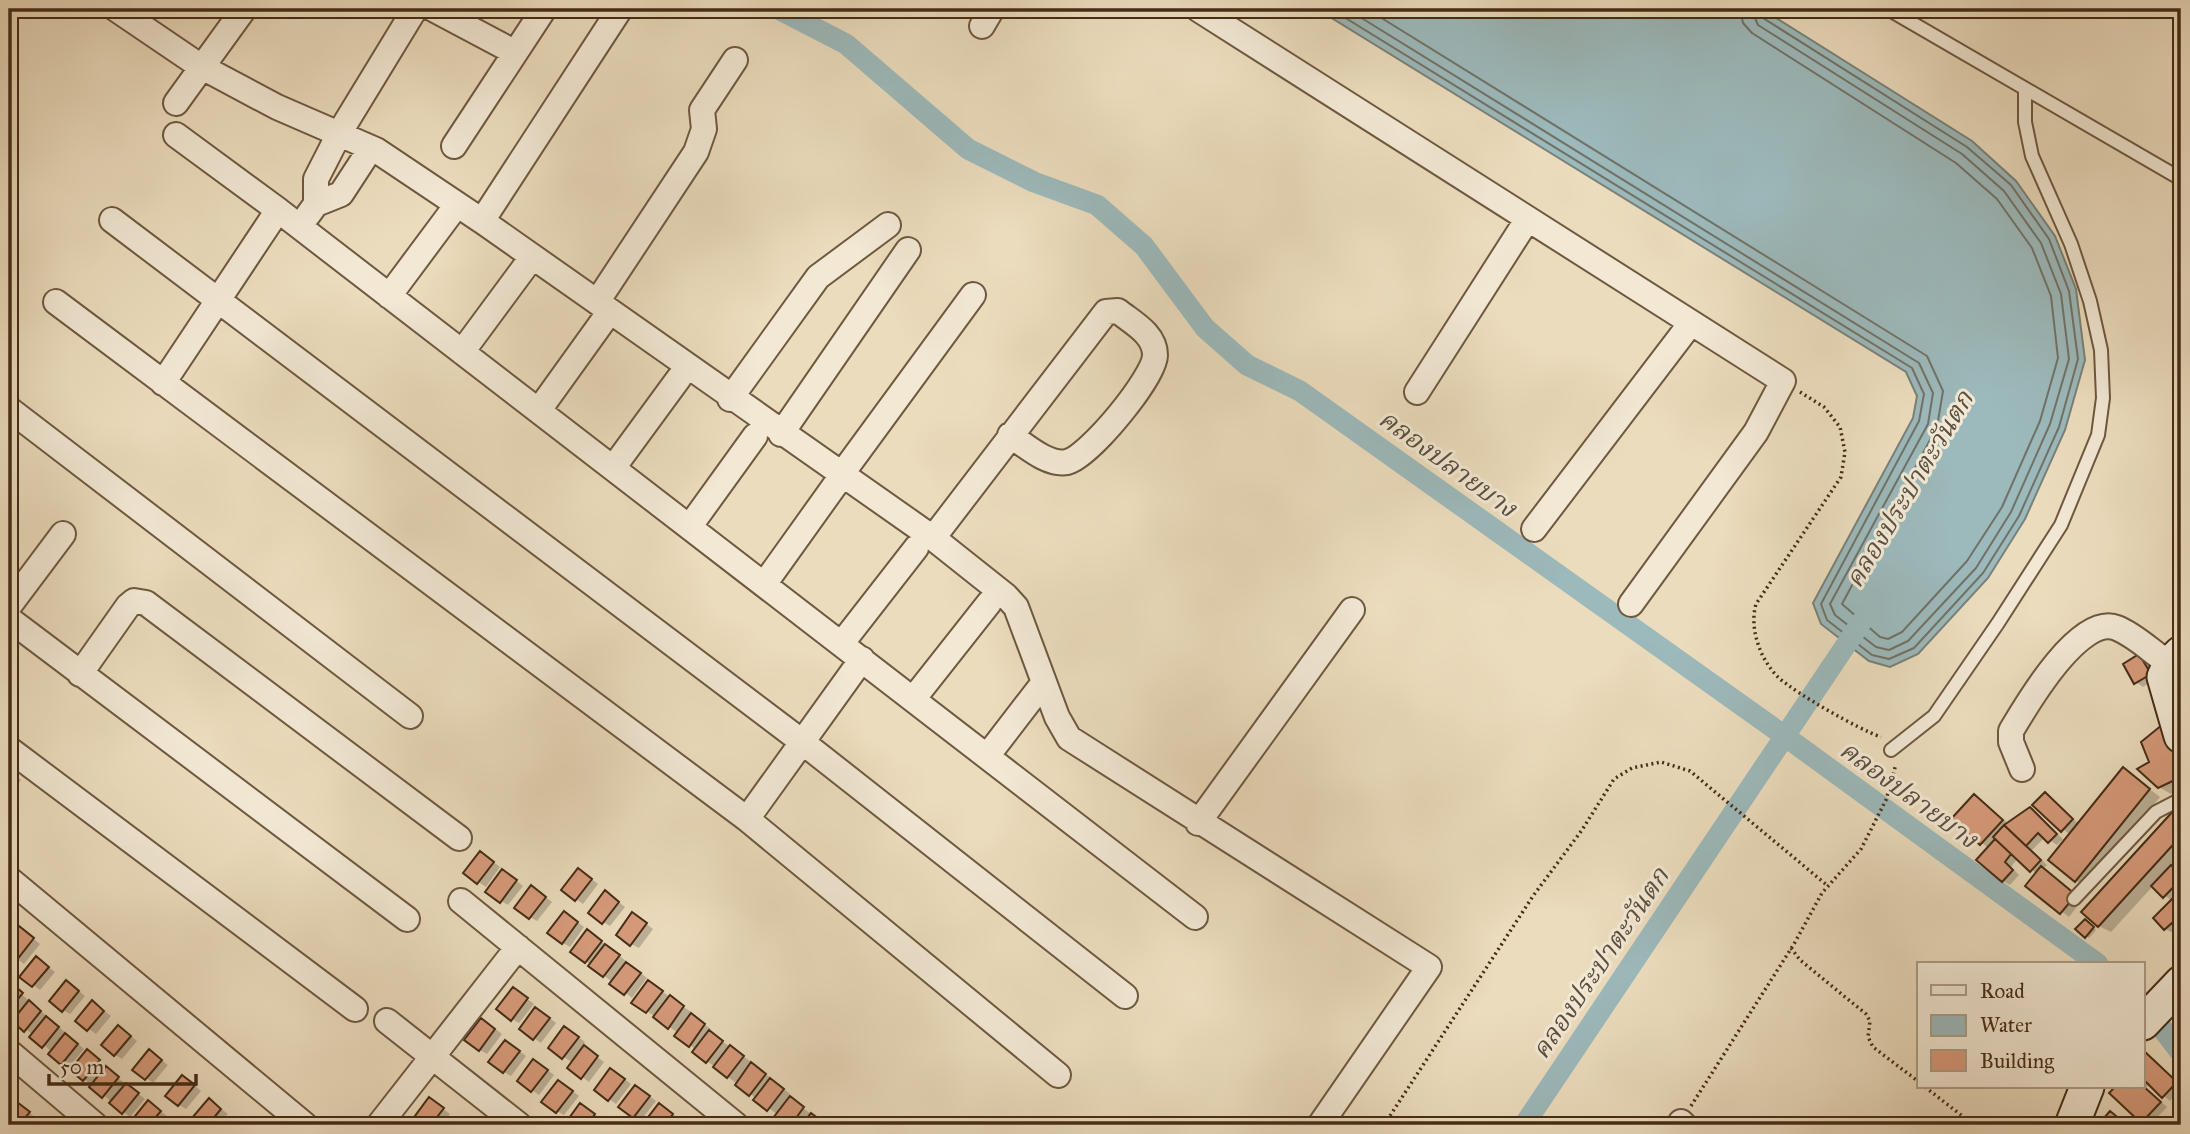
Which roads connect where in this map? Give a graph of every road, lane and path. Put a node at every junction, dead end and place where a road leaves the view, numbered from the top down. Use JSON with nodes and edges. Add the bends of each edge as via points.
{"nodes":[{"id":1,"x":116,"y":9,"type":"edge"},
{"id":2,"x":244,"y":9,"type":"edge"},
{"id":3,"x":415,"y":9,"type":"edge"},
{"id":4,"x":433,"y":9,"type":"edge"},
{"id":5,"x":544,"y":9,"type":"edge"},
{"id":6,"x":620,"y":9,"type":"edge"},
{"id":7,"x":1198,"y":9,"type":"edge"},
{"id":8,"x":1888,"y":9,"type":"edge"},
{"id":9,"x":514,"y":52,"type":"junction"},
{"id":10,"x":734,"y":60,"type":"dead end"},
{"id":11,"x":200,"y":66,"type":"junction"},
{"id":12,"x":2025,"y":90,"type":"junction"},
{"id":13,"x":176,"y":103,"type":"dead end"},
{"id":14,"x":340,"y":132,"type":"junction"},
{"id":15,"x":176,"y":135,"type":"dead end"},
{"id":16,"x":454,"y":146,"type":"dead end"},
{"id":17,"x":371,"y":148,"type":"junction"},
{"id":18,"x":2181,"y":179,"type":"edge"},
{"id":19,"x":316,"y":204,"type":"junction"},
{"id":20,"x":278,"y":210,"type":"junction"},
{"id":21,"x":453,"y":210,"type":"dead end"},
{"id":22,"x":112,"y":220,"type":"dead end"},
{"id":23,"x":1527,"y":220,"type":"junction"},
{"id":24,"x":482,"y":221,"type":"junction"},
{"id":25,"x":888,"y":225,"type":"dead end"},
{"id":26,"x":300,"y":227,"type":"junction"},
{"id":27,"x":908,"y":250,"type":"dead end"},
{"id":28,"x":527,"y":264,"type":"dead end"},
{"id":29,"x":973,"y":295,"type":"dead end"},
{"id":30,"x":389,"y":296,"type":"junction"},
{"id":31,"x":219,"y":299,"type":"junction"},
{"id":32,"x":56,"y":302,"type":"dead end"},
{"id":33,"x":600,"y":312,"type":"junction"},
{"id":34,"x":1691,"y":323,"type":"junction"},
{"id":35,"x":462,"y":352,"type":"junction"},
{"id":36,"x":679,"y":378,"type":"dead end"},
{"id":37,"x":163,"y":383,"type":"junction"},
{"id":38,"x":1417,"y":392,"type":"dead end"},
{"id":39,"x":730,"y":399,"type":"junction"},
{"id":40,"x":1824,"y":407,"type":"dead end"},
{"id":41,"x":9,"y":409,"type":"edge"},
{"id":42,"x":539,"y":410,"type":"junction"},
{"id":43,"x":781,"y":434,"type":"junction"},
{"id":44,"x":1010,"y":435,"type":"junction"},
{"id":45,"x":755,"y":436,"type":"dead end"},
{"id":46,"x":613,"y":468,"type":"junction"},
{"id":47,"x":840,"y":478,"type":"junction"},
{"id":48,"x":690,"y":526,"type":"junction"},
{"id":49,"x":1534,"y":529,"type":"dead end"},
{"id":50,"x":63,"y":534,"type":"dead end"},
{"id":51,"x":924,"y":543,"type":"junction"},
{"id":52,"x":765,"y":583,"type":"junction"},
{"id":53,"x":989,"y":603,"type":"dead end"},
{"id":54,"x":1631,"y":604,"type":"dead end"},
{"id":55,"x":9,"y":606,"type":"edge"},
{"id":56,"x":1352,"y":610,"type":"dead end"},
{"id":57,"x":9,"y":619,"type":"edge"},
{"id":58,"x":842,"y":643,"type":"junction"},
{"id":59,"x":862,"y":659,"type":"junction"},
{"id":60,"x":2176,"y":659,"type":"edge"},
{"id":61,"x":80,"y":674,"type":"junction"},
{"id":62,"x":1038,"y":690,"type":"dead end"},
{"id":63,"x":914,"y":698,"type":"junction"},
{"id":64,"x":410,"y":716,"type":"dead end"},
{"id":65,"x":1864,"y":731,"type":"dead end"},
{"id":66,"x":2181,"y":736,"type":"edge"},
{"id":67,"x":801,"y":741,"type":"junction"},
{"id":68,"x":9,"y":749,"type":"edge"},
{"id":69,"x":1891,"y":750,"type":"dead end"},
{"id":70,"x":988,"y":755,"type":"junction"},
{"id":71,"x":2022,"y":769,"type":"dead end"},
{"id":72,"x":2181,"y":799,"type":"edge"},
{"id":73,"x":1886,"y":800,"type":"dead end"},
{"id":74,"x":747,"y":819,"type":"junction"},
{"id":75,"x":1198,"y":822,"type":"junction"},
{"id":76,"x":459,"y":838,"type":"dead end"},
{"id":77,"x":9,"y":879,"type":"edge"},
{"id":78,"x":1828,"y":886,"type":"junction"},
{"id":79,"x":2074,"y":899,"type":"dead end"},
{"id":80,"x":461,"y":901,"type":"dead end"},
{"id":81,"x":1195,"y":917,"type":"dead end"},
{"id":82,"x":407,"y":919,"type":"dead end"},
{"id":83,"x":518,"y":947,"type":"junction"},
{"id":84,"x":1791,"y":948,"type":"junction"},
{"id":85,"x":2175,"y":990,"type":"edge"},
{"id":86,"x":1125,"y":996,"type":"dead end"},
{"id":87,"x":355,"y":1009,"type":"dead end"},
{"id":88,"x":387,"y":1021,"type":"dead end"},
{"id":89,"x":2144,"y":1022,"type":"edge"},
{"id":90,"x":9,"y":1052,"type":"edge"},
{"id":91,"x":433,"y":1056,"type":"junction"},
{"id":92,"x":1058,"y":1075,"type":"dead end"},
{"id":93,"x":1917,"y":1080,"type":"edge"},
{"id":94,"x":1925,"y":1088,"type":"edge"},
{"id":95,"x":2087,"y":1088,"type":"edge"},
{"id":96,"x":1969,"y":1122,"type":"dead end"},
{"id":97,"x":1682,"y":1124,"type":"edge"},
{"id":98,"x":95,"y":1125,"type":"edge"},
{"id":99,"x":305,"y":1125,"type":"edge"},
{"id":100,"x":379,"y":1125,"type":"edge"},
{"id":101,"x":519,"y":1125,"type":"edge"},
{"id":102,"x":736,"y":1125,"type":"edge"},
{"id":103,"x":1321,"y":1125,"type":"edge"},
{"id":104,"x":1384,"y":1125,"type":"edge"},
{"id":105,"x":2072,"y":1125,"type":"edge"}],
"edges":[{"from":1,"to":11,"type":"street"},
{"from":2,"to":11,"type":"street"},
{"from":3,"to":14,"type":"street"},
{"from":4,"to":9,"type":"street"},
{"from":5,"to":9,"type":"street"},
{"from":6,"to":24,"type":"street"},
{"from":7,"to":23,"type":"street"},
{"from":8,"to":12,"type":"lane"},
{"from":9,"to":16,"type":"street"},
{"from":10,"to":33,"type":"street","via":[[702,110],[704,129],[696,152]]},
{"from":11,"to":13,"type":"street"},
{"from":11,"to":14,"type":"street","via":[[277,107]]},
{"from":12,"to":18,"type":"lane"},
{"from":12,"to":69,"type":"lane","via":[[2032,156],[2071,244],[2101,350],[2103,398],[2098,435],[2061,525],[1998,623],[1934,716]]},
{"from":14,"to":17,"type":"street"},
{"from":14,"to":19,"type":"street","via":[[316,179]]},
{"from":15,"to":20,"type":"street"},
{"from":17,"to":19,"type":"street","via":[[341,194]]},
{"from":17,"to":24,"type":"street"},
{"from":19,"to":26,"type":"street"},
{"from":20,"to":26,"type":"street"},
{"from":20,"to":31,"type":"street"},
{"from":21,"to":30,"type":"street"},
{"from":22,"to":31,"type":"street"},
{"from":23,"to":34,"type":"street"},
{"from":23,"to":38,"type":"street"},
{"from":24,"to":33,"type":"street"},
{"from":25,"to":39,"type":"street","via":[[818,277]]},
{"from":26,"to":30,"type":"street"},
{"from":27,"to":43,"type":"street"},
{"from":28,"to":35,"type":"street"},
{"from":29,"to":47,"type":"street"},
{"from":30,"to":35,"type":"street"},
{"from":31,"to":37,"type":"street"},
{"from":31,"to":67,"type":"street"},
{"from":32,"to":37,"type":"street"},
{"from":33,"to":39,"type":"street"},
{"from":33,"to":42,"type":"street"},
{"from":34,"to":49,"type":"street"},
{"from":34,"to":54,"type":"street","via":[[1783,381],[1756,432]]},
{"from":35,"to":42,"type":"street"},
{"from":36,"to":46,"type":"street"},
{"from":37,"to":74,"type":"street"},
{"from":39,"to":43,"type":"street"},
{"from":40,"to":65,"type":"path","via":[[1840,426],[1845,452],[1841,477],[1756,604],[1752,619],[1761,649],[1780,679]]},
{"from":41,"to":64,"type":"street"},
{"from":42,"to":46,"type":"street"},
{"from":43,"to":47,"type":"street"},
{"from":44,"to":44,"type":"street","via":[[1049,460],[1069,462],[1082,454],[1151,370],[1153,343],[1118,312],[1106,313]]},
{"from":44,"to":51,"type":"street"},
{"from":45,"to":48,"type":"street"},
{"from":46,"to":48,"type":"street"},
{"from":47,"to":51,"type":"street"},
{"from":47,"to":52,"type":"street"},
{"from":48,"to":52,"type":"street"},
{"from":50,"to":55,"type":"street"},
{"from":51,"to":58,"type":"street"},
{"from":51,"to":75,"type":"street","via":[[1016,607],[1069,738]]},
{"from":52,"to":58,"type":"street"},
{"from":53,"to":63,"type":"street"},
{"from":56,"to":75,"type":"street"},
{"from":57,"to":61,"type":"street"},
{"from":58,"to":59,"type":"street"},
{"from":59,"to":63,"type":"street"},
{"from":59,"to":67,"type":"street"},
{"from":60,"to":66,"type":"street","via":[[2164,677]]},
{"from":60,"to":71,"type":"street","via":[[2116,627],[2097,627],[2080,637],[2011,731]]},
{"from":61,"to":76,"type":"street","via":[[128,606],[134,601],[146,603]]},
{"from":61,"to":82,"type":"street"},
{"from":62,"to":70,"type":"street"},
{"from":63,"to":70,"type":"street"},
{"from":67,"to":74,"type":"street"},
{"from":67,"to":86,"type":"street"},
{"from":68,"to":87,"type":"street"},
{"from":70,"to":81,"type":"street"},
{"from":72,"to":79,"type":"lane","via":[[2156,812]]},
{"from":73,"to":78,"type":"path","via":[[1861,849]]},
{"from":74,"to":92,"type":"street"},
{"from":75,"to":103,"type":"street","via":[[1429,967]]},
{"from":77,"to":99,"type":"street"},
{"from":78,"to":84,"type":"path"},
{"from":78,"to":104,"type":"path","via":[[1690,771],[1661,762],[1632,768],[1614,779]]},
{"from":80,"to":83,"type":"street"},
{"from":83,"to":91,"type":"street"},
{"from":83,"to":102,"type":"street"},
{"from":84,"to":93,"type":"path","via":[[1866,1014],[1873,1047]]},
{"from":84,"to":97,"type":"path"},
{"from":85,"to":89,"type":"street"},
{"from":88,"to":91,"type":"street"},
{"from":90,"to":98,"type":"street"},
{"from":91,"to":100,"type":"street"},
{"from":91,"to":101,"type":"street"},
{"from":94,"to":96,"type":"path"},
{"from":95,"to":105,"type":"street"}]}
